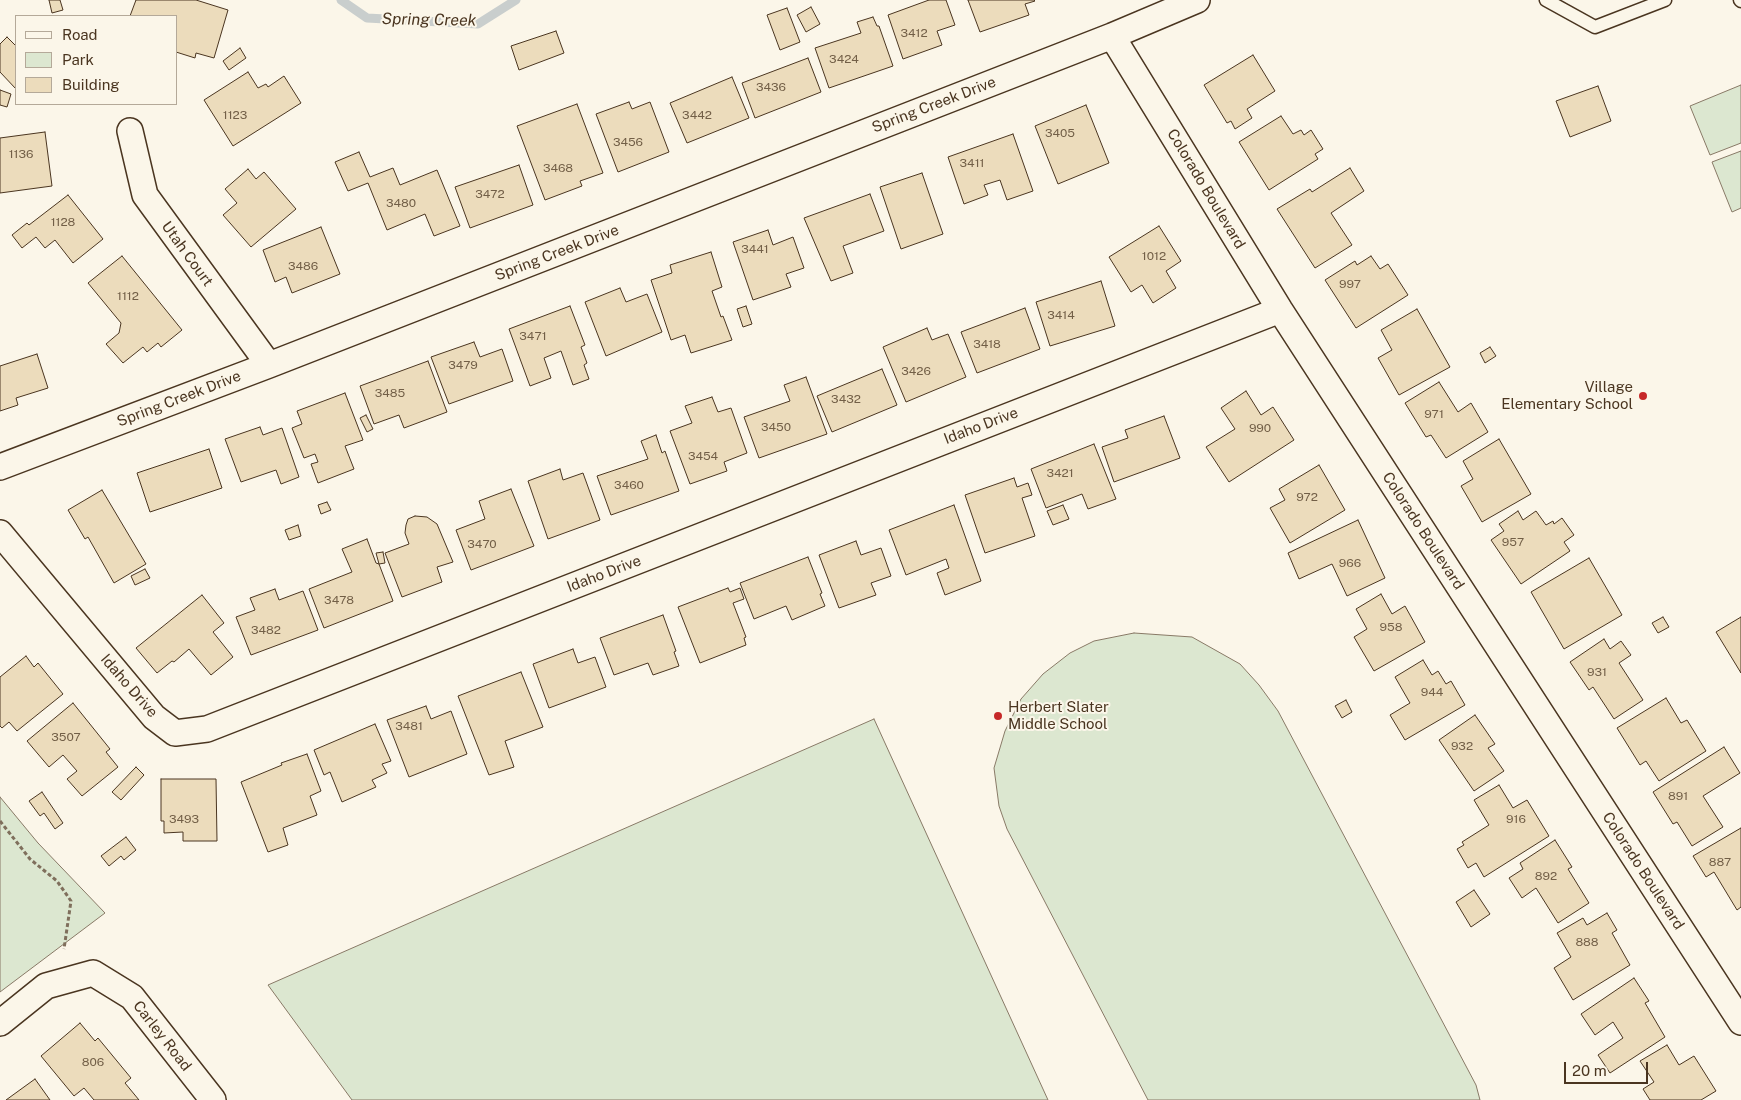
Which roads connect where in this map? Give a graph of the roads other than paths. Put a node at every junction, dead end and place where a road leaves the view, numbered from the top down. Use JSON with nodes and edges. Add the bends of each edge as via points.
{"nodes":[{"id":1,"x":1197,"y":0,"type":"edge"},
{"id":2,"x":1546,"y":0,"type":"edge"},
{"id":3,"x":1665,"y":0,"type":"edge"},
{"id":4,"x":1112,"y":36,"type":"junction"},
{"id":5,"x":130,"y":131,"type":"dead end"},
{"id":6,"x":1280,"y":310,"type":"junction"},
{"id":7,"x":269,"y":365,"type":"junction"},
{"id":8,"x":0,"y":467,"type":"edge"},
{"id":9,"x":0,"y":533,"type":"edge"},
{"id":10,"x":1741,"y":1022,"type":"edge"},
{"id":11,"x":0,"y":1023,"type":"edge"},
{"id":12,"x":213,"y":1100,"type":"edge"}],
"edges":[{"from":1,"to":4,"type":"street","name":"Spring Creek Drive"},
{"from":2,"to":3,"type":"lane","via":[[1595,27]]},
{"from":4,"to":6,"type":"street","name":"Colorado Boulevard"},
{"from":4,"to":7,"type":"street","name":"Spring Creek Drive"},
{"from":5,"to":7,"type":"street","name":"Utah Court","via":[[145,195]]},
{"from":6,"to":9,"type":"street","name":"Idaho Drive","via":[[207,729],[175,733],[154,717]]},
{"from":6,"to":10,"type":"street","name":"Colorado Boulevard"},
{"from":7,"to":8,"type":"street","name":"Spring Creek Drive"},
{"from":11,"to":12,"type":"street","name":"Carley Road","via":[[46,986],[92,973],[132,997]]}]}
